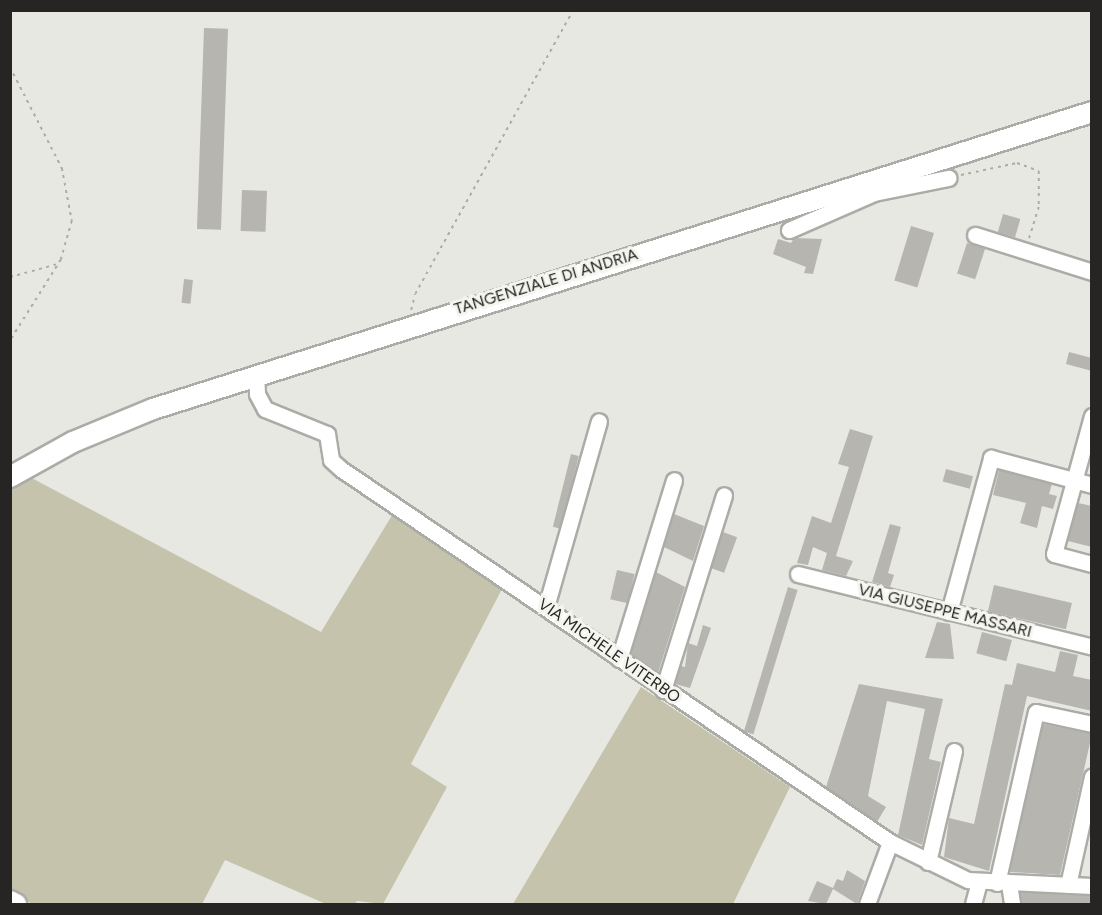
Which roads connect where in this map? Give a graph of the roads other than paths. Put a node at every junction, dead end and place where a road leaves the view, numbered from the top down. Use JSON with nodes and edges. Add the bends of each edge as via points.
{"nodes":[{"id":1,"x":1092,"y":112,"type":"edge"},
{"id":2,"x":948,"y":178,"type":"road end"},
{"id":3,"x":869,"y":188,"type":"junction"},
{"id":4,"x":789,"y":230,"type":"dead end"},
{"id":5,"x":975,"y":235,"type":"dead end"},
{"id":6,"x":1092,"y":272,"type":"edge"},
{"id":7,"x":256,"y":375,"type":"junction"},
{"id":8,"x":1092,"y":416,"type":"edge"},
{"id":9,"x":599,"y":421,"type":"dead end"},
{"id":10,"x":10,"y":477,"type":"edge"},
{"id":11,"x":674,"y":480,"type":"dead end"},
{"id":12,"x":1073,"y":480,"type":"junction"},
{"id":13,"x":1092,"y":485,"type":"edge"},
{"id":14,"x":724,"y":495,"type":"dead end"},
{"id":15,"x":1092,"y":564,"type":"edge"},
{"id":16,"x":798,"y":574,"type":"dead end"},
{"id":17,"x":546,"y":607,"type":"junction"},
{"id":18,"x":949,"y":612,"type":"junction"},
{"id":19,"x":1092,"y":647,"type":"edge"},
{"id":20,"x":619,"y":659,"type":"junction"},
{"id":21,"x":663,"y":690,"type":"junction"},
{"id":22,"x":1092,"y":724,"type":"edge"},
{"id":23,"x":954,"y":751,"type":"dead end"},
{"id":24,"x":1092,"y":777,"type":"edge"},
{"id":25,"x":890,"y":842,"type":"junction"},
{"id":26,"x":928,"y":862,"type":"junction"},
{"id":27,"x":979,"y":882,"type":"junction"},
{"id":28,"x":1003,"y":883,"type":"junction"},
{"id":29,"x":1068,"y":885,"type":"junction"},
{"id":30,"x":1092,"y":886,"type":"edge"},
{"id":31,"x":10,"y":901,"type":"edge"},
{"id":32,"x":16,"y":904,"type":"edge"},
{"id":33,"x":867,"y":904,"type":"edge"},
{"id":34,"x":973,"y":904,"type":"edge"},
{"id":35,"x":1012,"y":904,"type":"edge"}],
"edges":[{"from":1,"to":3,"type":"main road","name":"TANGENZIALE DI ANDRIA"},
{"from":2,"to":3,"type":"street"},
{"from":3,"to":4,"type":"street"},
{"from":3,"to":7,"type":"main road","name":"TANGENZIALE DI ANDRIA"},
{"from":5,"to":6,"type":"street"},
{"from":7,"to":10,"type":"main road","name":"TANGENZIALE DI ANDRIA","via":[[153,409],[73,442]]},
{"from":7,"to":17,"type":"street","name":"VIA MICHELE VITERBO","via":[[257,394],[265,409],[327,435],[331,460],[341,469],[470,560]]},
{"from":8,"to":12,"type":"street"},
{"from":9,"to":17,"type":"street"},
{"from":11,"to":20,"type":"street"},
{"from":12,"to":13,"type":"street"},
{"from":12,"to":15,"type":"street","via":[[1054,555]]},
{"from":12,"to":18,"type":"street","via":[[992,459]]},
{"from":14,"to":21,"type":"street"},
{"from":16,"to":18,"type":"street","name":"VIA GIUSEPPE MASSARI"},
{"from":17,"to":20,"type":"street","name":"VIA MICHELE VITERBO"},
{"from":18,"to":19,"type":"street","name":"VIA GIUSEPPE MASSARI"},
{"from":20,"to":21,"type":"street","name":"VIA MICHELE VITERBO"},
{"from":21,"to":25,"type":"street","name":"VIA MICHELE VITERBO"},
{"from":22,"to":28,"type":"street","via":[[1036,712]]},
{"from":23,"to":26,"type":"street"},
{"from":24,"to":29,"type":"street"},
{"from":25,"to":26,"type":"street","name":"VIA MICHELE VITERBO"},
{"from":25,"to":33,"type":"street"},
{"from":26,"to":27,"type":"street","name":"VIA MICHELE VITERBO"},
{"from":27,"to":28,"type":"street","name":"VIA MICHELE VITERBO"},
{"from":27,"to":34,"type":"street"},
{"from":28,"to":29,"type":"street","name":"VIA MICHELE VITERBO"},
{"from":28,"to":35,"type":"street"},
{"from":29,"to":30,"type":"street","name":"VIA MICHELE VITERBO"},
{"from":31,"to":32,"type":"main road"}]}
